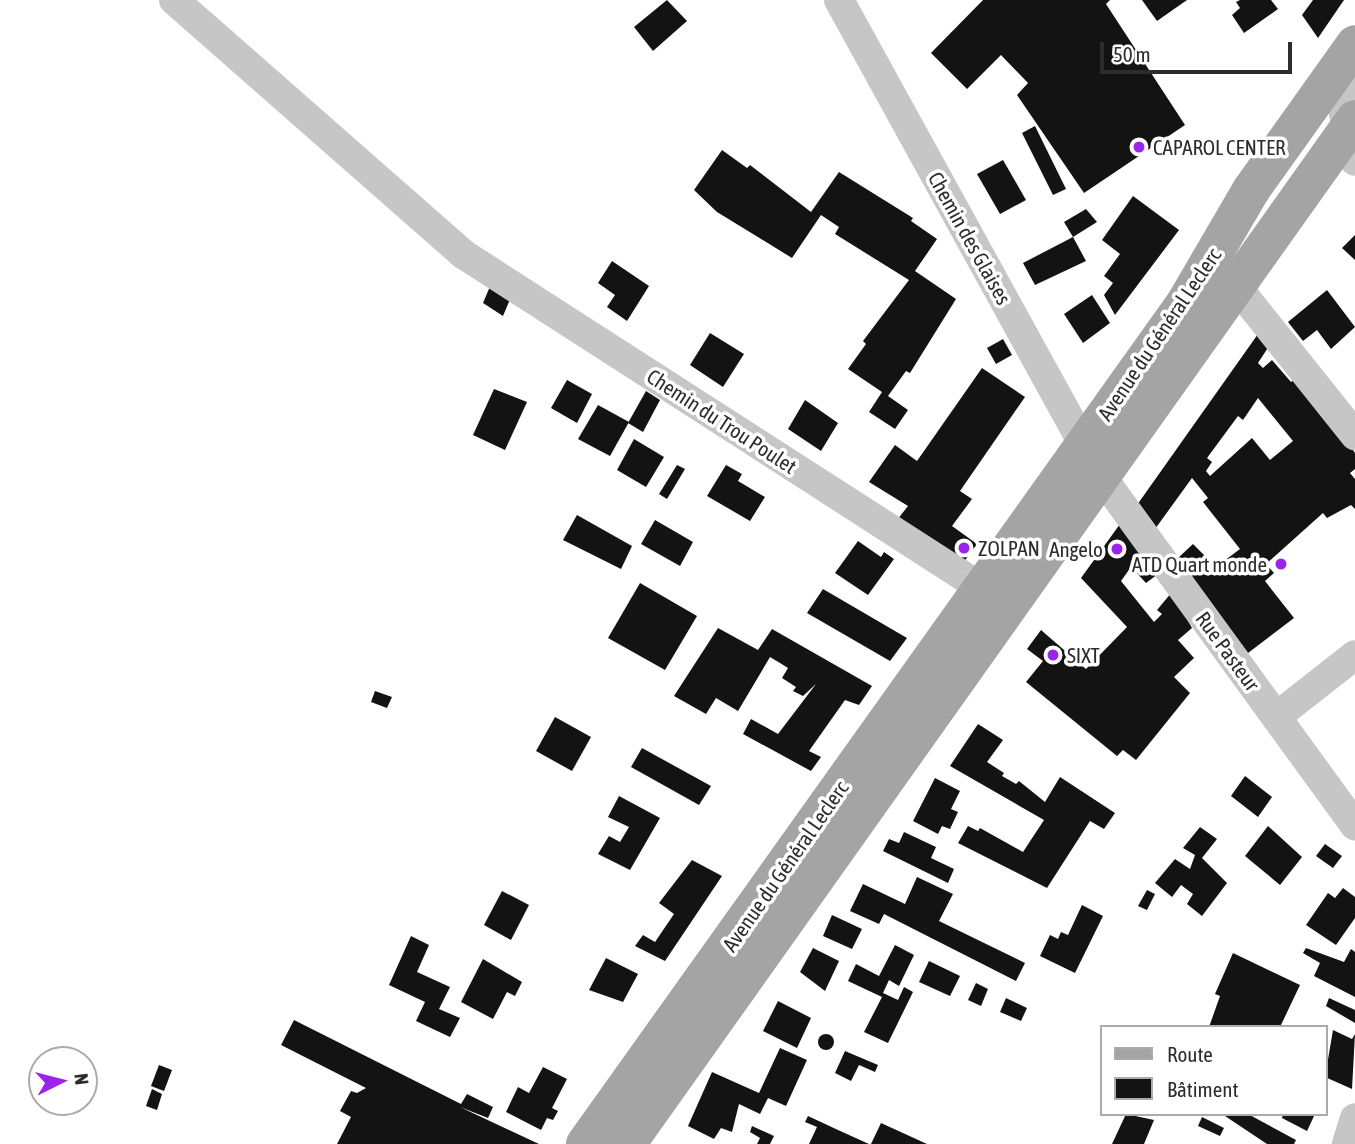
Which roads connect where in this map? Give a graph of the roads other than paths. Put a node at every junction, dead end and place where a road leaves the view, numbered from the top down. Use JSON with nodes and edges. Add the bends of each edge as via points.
{"nodes":[{"id":1,"x":173,"y":0,"type":"edge"},
{"id":2,"x":839,"y":0,"type":"edge"},
{"id":3,"x":1355,"y":44,"type":"edge"},
{"id":4,"x":1355,"y":79,"type":"edge"},
{"id":5,"x":1353,"y":136,"type":"edge"},
{"id":6,"x":1286,"y":142,"type":"junction"},
{"id":7,"x":1236,"y":286,"type":"junction"},
{"id":8,"x":1355,"y":435,"type":"edge"},
{"id":9,"x":1092,"y":460,"type":"junction"},
{"id":10,"x":993,"y":608,"type":"junction"},
{"id":11,"x":1355,"y":655,"type":"edge"},
{"id":12,"x":1276,"y":717,"type":"junction"},
{"id":13,"x":1355,"y":825,"type":"edge"},
{"id":14,"x":1355,"y":1118,"type":"edge"},
{"id":15,"x":585,"y":1144,"type":"edge"},
{"id":16,"x":627,"y":1144,"type":"edge"},
{"id":17,"x":1347,"y":1144,"type":"edge"}],
"edges":[{"from":1,"to":10,"type":"street","name":"Chemin du Trou Poulet","via":[[463,254]]},
{"from":2,"to":9,"type":"street","name":"Chemin des Glaises"},
{"from":3,"to":6,"type":"main road","name":"Avenue du Général Leclerc"},
{"from":4,"to":5,"type":"street","via":[[1344,104]]},
{"from":5,"to":6,"type":"main road"},
{"from":5,"to":7,"type":"main road","name":"Avenue du Général Leclerc"},
{"from":6,"to":9,"type":"main road","name":"Avenue du Général Leclerc","via":[[1251,190]]},
{"from":7,"to":8,"type":"street"},
{"from":7,"to":9,"type":"main road","name":"Avenue du Général Leclerc"},
{"from":9,"to":10,"type":"main road","name":"Avenue du Général Leclerc"},
{"from":9,"to":12,"type":"street","name":"Rue Pasteur"},
{"from":10,"to":15,"type":"main road","name":"Avenue du Général Leclerc"},
{"from":10,"to":16,"type":"main road","name":"Avenue du Général Leclerc"},
{"from":11,"to":12,"type":"street"},
{"from":12,"to":13,"type":"street","name":"Rue Pasteur"},
{"from":14,"to":17,"type":"street"}]}
